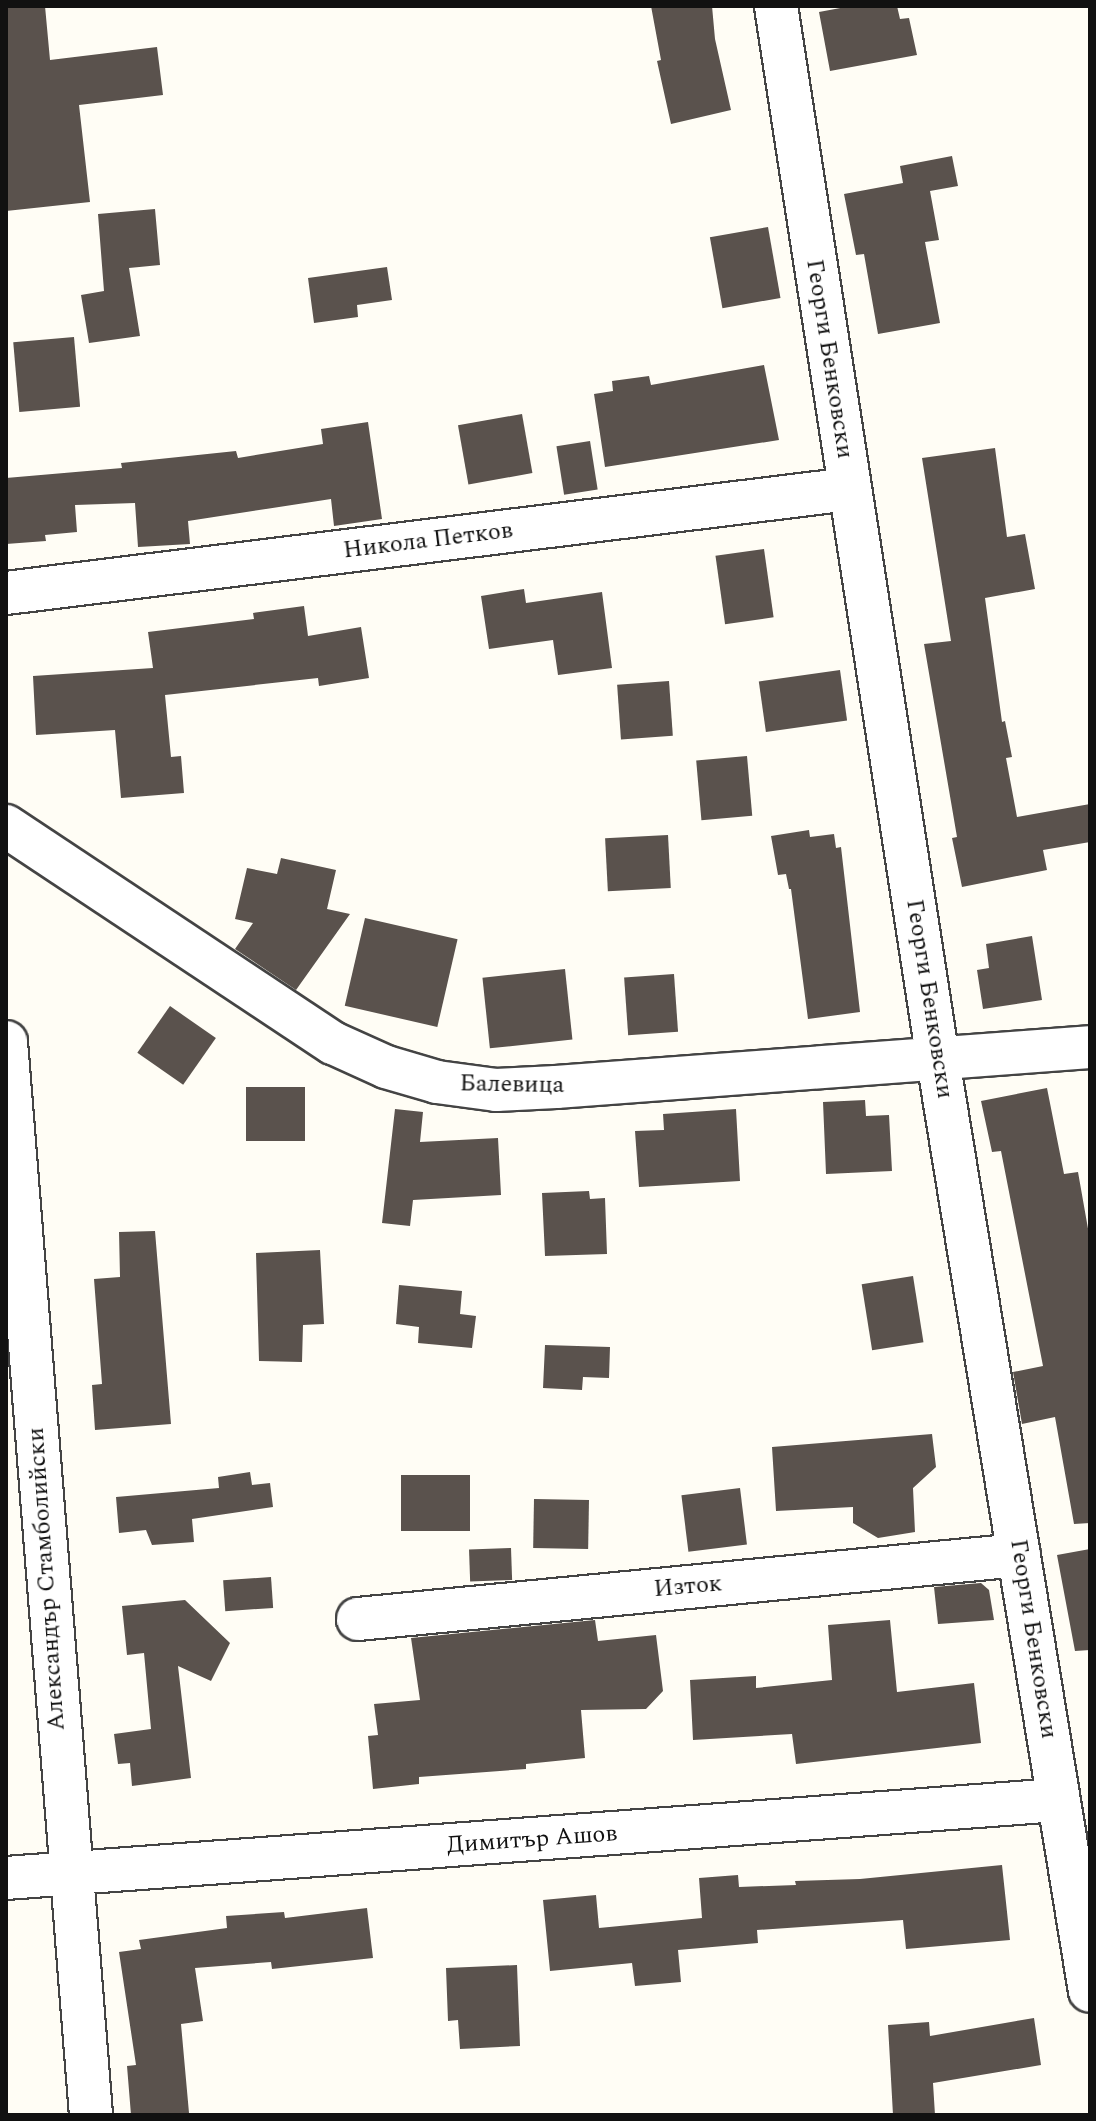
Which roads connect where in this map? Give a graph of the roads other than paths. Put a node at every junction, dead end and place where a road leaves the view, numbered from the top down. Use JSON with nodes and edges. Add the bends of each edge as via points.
{"nodes":[{"id":1,"x":776,"y":6,"type":"edge"},
{"id":2,"x":849,"y":489,"type":"junction"},
{"id":3,"x":6,"y":593,"type":"edge"},
{"id":4,"x":6,"y":826,"type":"edge"},
{"id":5,"x":6,"y":1042,"type":"edge"},
{"id":6,"x":1090,"y":1047,"type":"edge"},
{"id":7,"x":938,"y":1060,"type":"junction"},
{"id":8,"x":9,"y":1127,"type":"edge"},
{"id":9,"x":25,"y":1533,"type":"edge"},
{"id":10,"x":1019,"y":1555,"type":"junction"},
{"id":11,"x":358,"y":1619,"type":"dead end"},
{"id":12,"x":1058,"y":1800,"type":"junction"},
{"id":13,"x":69,"y":1874,"type":"junction"},
{"id":14,"x":6,"y":1878,"type":"edge"},
{"id":15,"x":1090,"y":1991,"type":"edge"},
{"id":16,"x":91,"y":2115,"type":"edge"}],
"edges":[{"from":1,"to":2,"type":"street","name":"Георги Бенковски"},
{"from":2,"to":3,"type":"street","name":"Никола Петков"},
{"from":2,"to":7,"type":"street","name":"Георги Бенковски"},
{"from":4,"to":7,"type":"street","name":"Балевица","via":[[333,1043],[437,1082],[496,1090]]},
{"from":5,"to":8,"type":"street","name":"Александър Стамболийски"},
{"from":6,"to":7,"type":"street","name":"Балевица"},
{"from":7,"to":10,"type":"street","name":"Георги Бенковски"},
{"from":8,"to":9,"type":"street","name":"Александър Стамболийски"},
{"from":9,"to":13,"type":"street","name":"Александър Стамболийски"},
{"from":10,"to":11,"type":"street","name":"Изток"},
{"from":10,"to":12,"type":"street","name":"Георги Бенковски"},
{"from":12,"to":13,"type":"street","name":"Димитър Ашов"},
{"from":12,"to":15,"type":"street","name":"Георги Бенковски"},
{"from":13,"to":14,"type":"street","name":"Димитър Ашов"},
{"from":13,"to":16,"type":"street","name":"Александър Стамболийски"}]}
